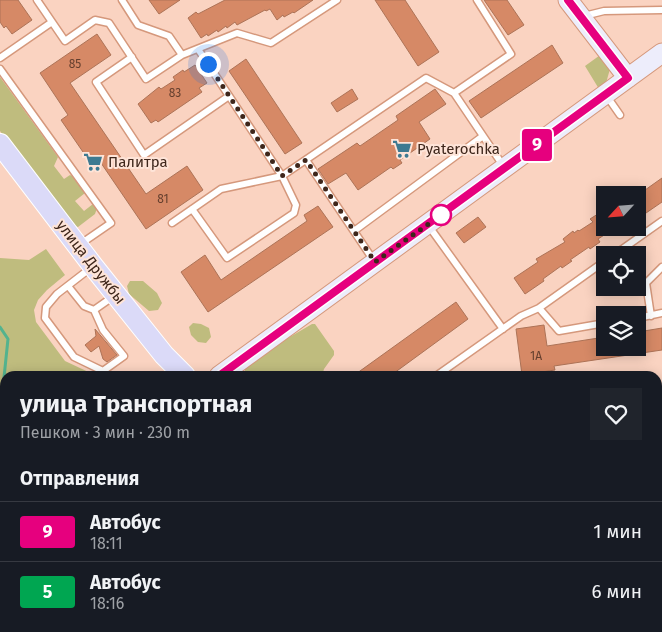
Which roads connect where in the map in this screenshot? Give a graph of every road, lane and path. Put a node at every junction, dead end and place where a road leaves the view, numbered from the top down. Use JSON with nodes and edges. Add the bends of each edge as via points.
{"nodes":[{"id":1,"x":37,"y":0,"type":"edge"},
{"id":2,"x":122,"y":0,"type":"edge"},
{"id":3,"x":337,"y":0,"type":"edge"},
{"id":4,"x":477,"y":0,"type":"edge"},
{"id":5,"x":568,"y":0,"type":"edge"},
{"id":6,"x":662,"y":10,"type":"edge"},
{"id":7,"x":580,"y":17,"type":"junction"},
{"id":8,"x":52,"y":22,"type":"junction"},
{"id":9,"x":198,"y":49,"type":"junction"},
{"id":10,"x":662,"y":53,"type":"edge"},
{"id":11,"x":182,"y":55,"type":"junction"},
{"id":12,"x":132,"y":57,"type":"junction"},
{"id":13,"x":0,"y":58,"type":"edge"},
{"id":14,"x":0,"y":69,"type":"edge"},
{"id":15,"x":628,"y":78,"type":"junction"},
{"id":16,"x":454,"y":93,"type":"junction"},
{"id":17,"x":606,"y":94,"type":"junction"},
{"id":18,"x":229,"y":96,"type":"junction"},
{"id":19,"x":620,"y":115,"type":"dead end"},
{"id":20,"x":483,"y":136,"type":"junction"},
{"id":21,"x":0,"y":144,"type":"edge"},
{"id":22,"x":306,"y":160,"type":"junction"},
{"id":23,"x":504,"y":168,"type":"junction"},
{"id":24,"x":282,"y":176,"type":"junction"},
{"id":25,"x":192,"y":209,"type":"junction"},
{"id":26,"x":662,"y":221,"type":"edge"},
{"id":27,"x":172,"y":223,"type":"dead end"},
{"id":28,"x":428,"y":224,"type":"junction"},
{"id":29,"x":354,"y":231,"type":"junction"},
{"id":30,"x":78,"y":245,"type":"junction"},
{"id":31,"x":627,"y":246,"type":"edge"},
{"id":32,"x":375,"y":262,"type":"junction"},
{"id":33,"x":93,"y":266,"type":"junction"},
{"id":34,"x":596,"y":267,"type":"edge"},
{"id":35,"x":662,"y":267,"type":"edge"},
{"id":36,"x":68,"y":286,"type":"junction"},
{"id":37,"x":115,"y":294,"type":"junction"},
{"id":38,"x":539,"y":308,"type":"junction"},
{"id":39,"x":94,"y":310,"type":"junction"},
{"id":40,"x":662,"y":313,"type":"edge"},
{"id":41,"x":651,"y":316,"type":"junction"},
{"id":42,"x":646,"y":317,"type":"edge"},
{"id":43,"x":596,"y":325,"type":"edge"},
{"id":44,"x":503,"y":329,"type":"junction"},
{"id":45,"x":180,"y":371,"type":"edge"},
{"id":46,"x":229,"y":371,"type":"edge"},
{"id":47,"x":443,"y":371,"type":"edge"}],
"edges":[{"from":1,"to":8,"type":"lane"},
{"from":2,"to":11,"type":"lane","via":[[138,25],[169,36]]},
{"from":3,"to":9,"type":"lane","via":[[271,43],[237,33]]},
{"from":4,"to":16,"type":"lane","via":[[510,54]]},
{"from":5,"to":7,"type":"main road"},
{"from":6,"to":7,"type":"lane","via":[[604,11]]},
{"from":7,"to":15,"type":"main road"},
{"from":8,"to":12,"type":"lane","via":[[65,41],[95,20],[109,23]]},
{"from":8,"to":13,"type":"lane"},
{"from":9,"to":11,"type":"lane"},
{"from":9,"to":18,"type":"lane"},
{"from":10,"to":15,"type":"main road"},
{"from":11,"to":12,"type":"lane","via":[[146,79]]},
{"from":12,"to":18,"type":"lane","via":[[96,82],[144,155]]},
{"from":14,"to":30,"type":"lane","via":[[111,223]]},
{"from":15,"to":17,"type":"main road"},
{"from":16,"to":20,"type":"lane"},
{"from":16,"to":22,"type":"lane","via":[[426,78]]},
{"from":17,"to":19,"type":"lane"},
{"from":17,"to":23,"type":"main road"},
{"from":18,"to":24,"type":"lane"},
{"from":20,"to":23,"type":"lane"},
{"from":20,"to":29,"type":"lane"},
{"from":21,"to":30,"type":"main road","name":"улица Дружбы"},
{"from":22,"to":24,"type":"lane"},
{"from":22,"to":29,"type":"lane"},
{"from":23,"to":28,"type":"main road"},
{"from":24,"to":25,"type":"lane","via":[[221,189]]},
{"from":24,"to":25,"type":"lane","via":[[296,205],[294,213],[227,258]]},
{"from":25,"to":27,"type":"lane"},
{"from":26,"to":31,"type":"lane"},
{"from":28,"to":32,"type":"main road"},
{"from":28,"to":44,"type":"lane"},
{"from":29,"to":32,"type":"lane"},
{"from":30,"to":33,"type":"main road","name":"улица Дружбы"},
{"from":32,"to":46,"type":"main road"},
{"from":33,"to":36,"type":"lane"},
{"from":33,"to":37,"type":"main road","name":"улица Дружбы"},
{"from":34,"to":38,"type":"lane"},
{"from":35,"to":41,"type":"lane","via":[[646,283]]},
{"from":36,"to":39,"type":"lane","via":[[84,306]]},
{"from":36,"to":39,"type":"lane","via":[[46,307],[45,318],[74,357],[103,371],[124,356],[103,330]]},
{"from":37,"to":39,"type":"lane"},
{"from":37,"to":45,"type":"main road","name":"улица Дружбы"},
{"from":38,"to":43,"type":"lane","via":[[559,331]]},
{"from":38,"to":44,"type":"lane"},
{"from":40,"to":41,"type":"lane"},
{"from":41,"to":42,"type":"lane"},
{"from":44,"to":47,"type":"lane"}]}
